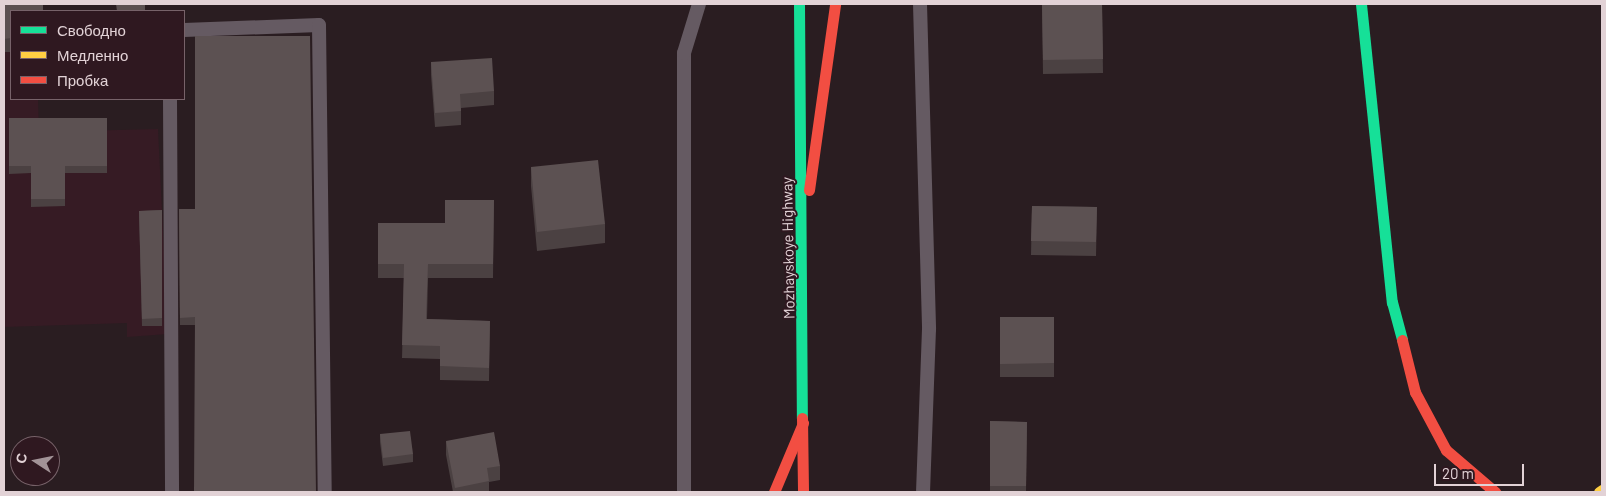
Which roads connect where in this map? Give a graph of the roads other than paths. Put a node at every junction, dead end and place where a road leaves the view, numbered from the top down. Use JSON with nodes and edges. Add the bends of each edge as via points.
{"nodes":[{"id":1,"x":700,"y":4,"type":"edge"},
{"id":2,"x":799,"y":4,"type":"edge"},
{"id":3,"x":835,"y":4,"type":"edge"},
{"id":4,"x":920,"y":4,"type":"edge"},
{"id":5,"x":1361,"y":4,"type":"edge"},
{"id":6,"x":185,"y":30,"type":"edge"},
{"id":7,"x":170,"y":100,"type":"edge"},
{"id":8,"x":803,"y":231,"type":"junction"},
{"id":9,"x":805,"y":417,"type":"junction"},
{"id":10,"x":172,"y":492,"type":"edge"},
{"id":11,"x":324,"y":492,"type":"edge"},
{"id":12,"x":684,"y":492,"type":"edge"},
{"id":13,"x":774,"y":492,"type":"edge"},
{"id":14,"x":803,"y":492,"type":"edge"},
{"id":15,"x":923,"y":492,"type":"edge"},
{"id":16,"x":1495,"y":492,"type":"edge"}],
"edges":[{"from":1,"to":12,"type":"lane","via":[[684,53]]},
{"from":2,"to":8,"type":"main road","name":"Mozhayskoye Highway"},
{"from":3,"to":8,"type":"main road"},
{"from":4,"to":15,"type":"lane","via":[[929,329]]},
{"from":5,"to":16,"type":"main road","via":[[1392,302],[1415,392],[1446,450]]},
{"from":6,"to":11,"type":"lane","via":[[319,25]]},
{"from":7,"to":10,"type":"lane"},
{"from":8,"to":9,"type":"main road","name":"Mozhayskoye Highway"},
{"from":9,"to":13,"type":"main road"},
{"from":9,"to":14,"type":"main road","name":"Mozhayskoye Highway"}]}
